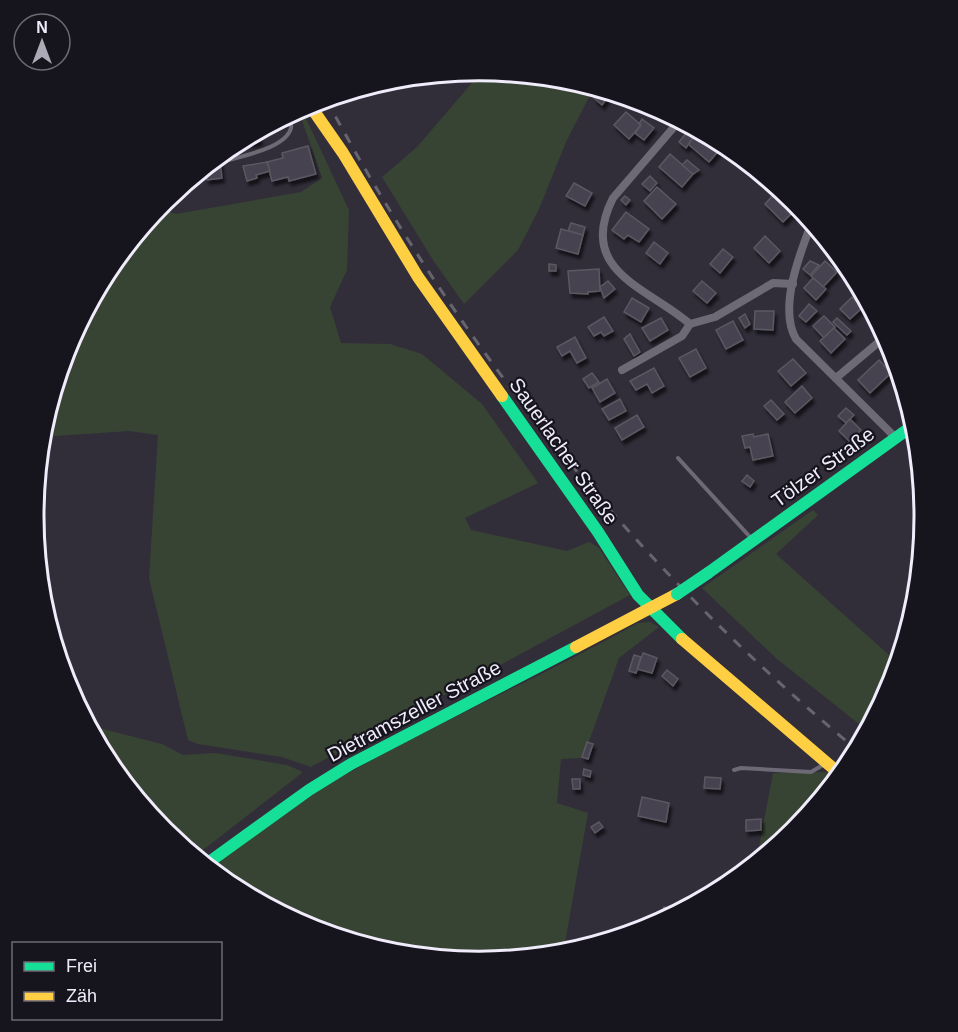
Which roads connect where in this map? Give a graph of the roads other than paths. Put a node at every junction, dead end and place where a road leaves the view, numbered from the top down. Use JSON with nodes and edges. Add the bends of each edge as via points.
{"nodes":[{"id":1,"x":315,"y":113,"type":"edge"},
{"id":2,"x":291,"y":123,"type":"edge"},
{"id":3,"x":675,"y":126,"type":"edge"},
{"id":4,"x":229,"y":160,"type":"edge"},
{"id":5,"x":809,"y":232,"type":"edge"},
{"id":6,"x":793,"y":284,"type":"junction"},
{"id":7,"x":690,"y":324,"type":"junction"},
{"id":8,"x":878,"y":343,"type":"edge"},
{"id":9,"x":622,"y":370,"type":"dead end"},
{"id":10,"x":836,"y":378,"type":"junction"},
{"id":11,"x":906,"y":431,"type":"edge"},
{"id":12,"x":896,"y":438,"type":"junction"},
{"id":13,"x":678,"y":458,"type":"dead end"},
{"id":14,"x":754,"y":541,"type":"junction"},
{"id":15,"x":651,"y":608,"type":"junction"},
{"id":16,"x":826,"y":763,"type":"junction"},
{"id":17,"x":833,"y":769,"type":"edge"},
{"id":18,"x":734,"y":770,"type":"dead end"},
{"id":19,"x":212,"y":860,"type":"edge"}],
"edges":[{"from":1,"to":15,"type":"street","name":"Sauerlacher Straße","via":[[418,277]]},
{"from":2,"to":4,"type":"lane","via":[[290,131],[279,142]]},
{"from":3,"to":7,"type":"street","via":[[613,198],[603,221],[602,238],[611,262],[626,280]]},
{"from":5,"to":6,"type":"street"},
{"from":6,"to":7,"type":"street","via":[[773,283],[715,317]]},
{"from":6,"to":10,"type":"street","via":[[790,329]]},
{"from":7,"to":9,"type":"street","via":[[682,336]]},
{"from":8,"to":10,"type":"street"},
{"from":10,"to":12,"type":"street"},
{"from":11,"to":12,"type":"street","name":"Tölzer Straße"},
{"from":12,"to":14,"type":"street","name":"Tölzer Straße"},
{"from":13,"to":14,"type":"lane"},
{"from":14,"to":15,"type":"street","name":"Tölzer Straße","bridge":true},
{"from":15,"to":16,"type":"street","name":"Sauerlacher Straße"},
{"from":15,"to":19,"type":"street","name":"Dietramszeller Straße","via":[[351,764]]},
{"from":16,"to":17,"type":"street","name":"Sauerlacher Straße"},
{"from":16,"to":18,"type":"lane","via":[[811,772]]}]}
